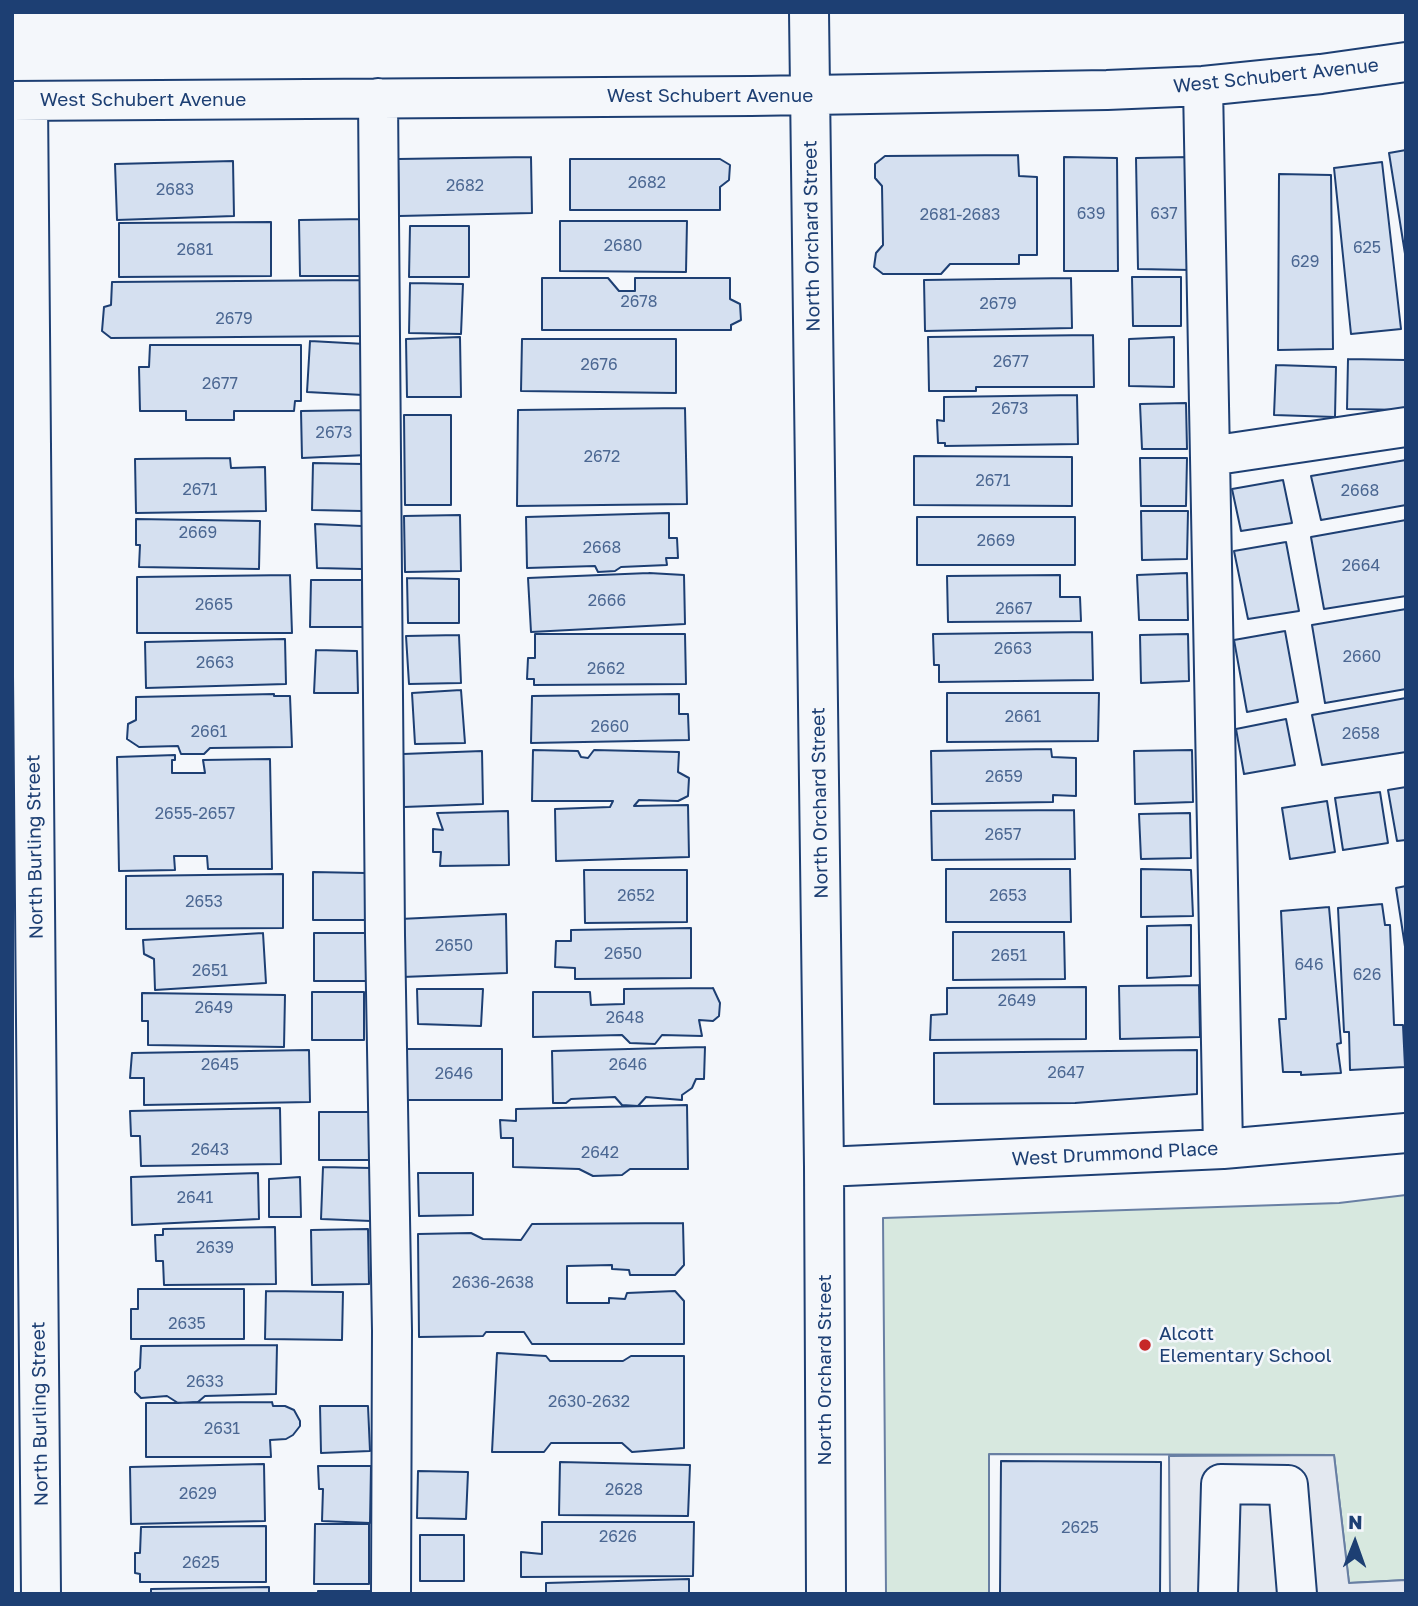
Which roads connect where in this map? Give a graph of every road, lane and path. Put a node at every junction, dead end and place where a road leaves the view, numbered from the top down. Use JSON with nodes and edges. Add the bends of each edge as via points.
{"nodes":[{"id":1,"x":809,"y":12,"type":"edge"},
{"id":2,"x":1406,"y":62,"type":"edge"},
{"id":3,"x":1203,"y":86,"type":"junction"},
{"id":4,"x":811,"y":96,"type":"junction"},
{"id":5,"x":378,"y":98,"type":"junction"},
{"id":6,"x":20,"y":101,"type":"edge"},
{"id":7,"x":1406,"y":427,"type":"edge"},
{"id":8,"x":1210,"y":456,"type":"junction"},
{"id":9,"x":1406,"y":1133,"type":"edge"},
{"id":10,"x":1223,"y":1149,"type":"junction"},
{"id":11,"x":824,"y":1167,"type":"junction"},
{"id":12,"x":41,"y":1594,"type":"edge"},
{"id":13,"x":391,"y":1594,"type":"edge"},
{"id":14,"x":826,"y":1594,"type":"edge"},
{"id":15,"x":1218,"y":1594,"type":"edge"},
{"id":16,"x":1297,"y":1594,"type":"edge"}],
"edges":[{"from":1,"to":4,"type":"street","name":"North Orchard Street"},
{"from":2,"to":3,"type":"street","name":"West Schubert Avenue"},
{"from":3,"to":4,"type":"street","name":"West Schubert Avenue"},
{"from":3,"to":8,"type":"street"},
{"from":4,"to":5,"type":"street","name":"West Schubert Avenue"},
{"from":4,"to":11,"type":"street","name":"North Orchard Street"},
{"from":5,"to":6,"type":"street","name":"West Schubert Avenue"},
{"from":5,"to":13,"type":"street"},
{"from":6,"to":12,"type":"street","name":"North Burling Street"},
{"from":7,"to":8,"type":"street"},
{"from":8,"to":10,"type":"street"},
{"from":9,"to":10,"type":"street","name":"West Drummond Place"},
{"from":10,"to":11,"type":"street","name":"West Drummond Place"},
{"from":11,"to":14,"type":"street","name":"North Orchard Street"},
{"from":15,"to":16,"type":"street","via":[[1222,1484],[1289,1486]]}]}
